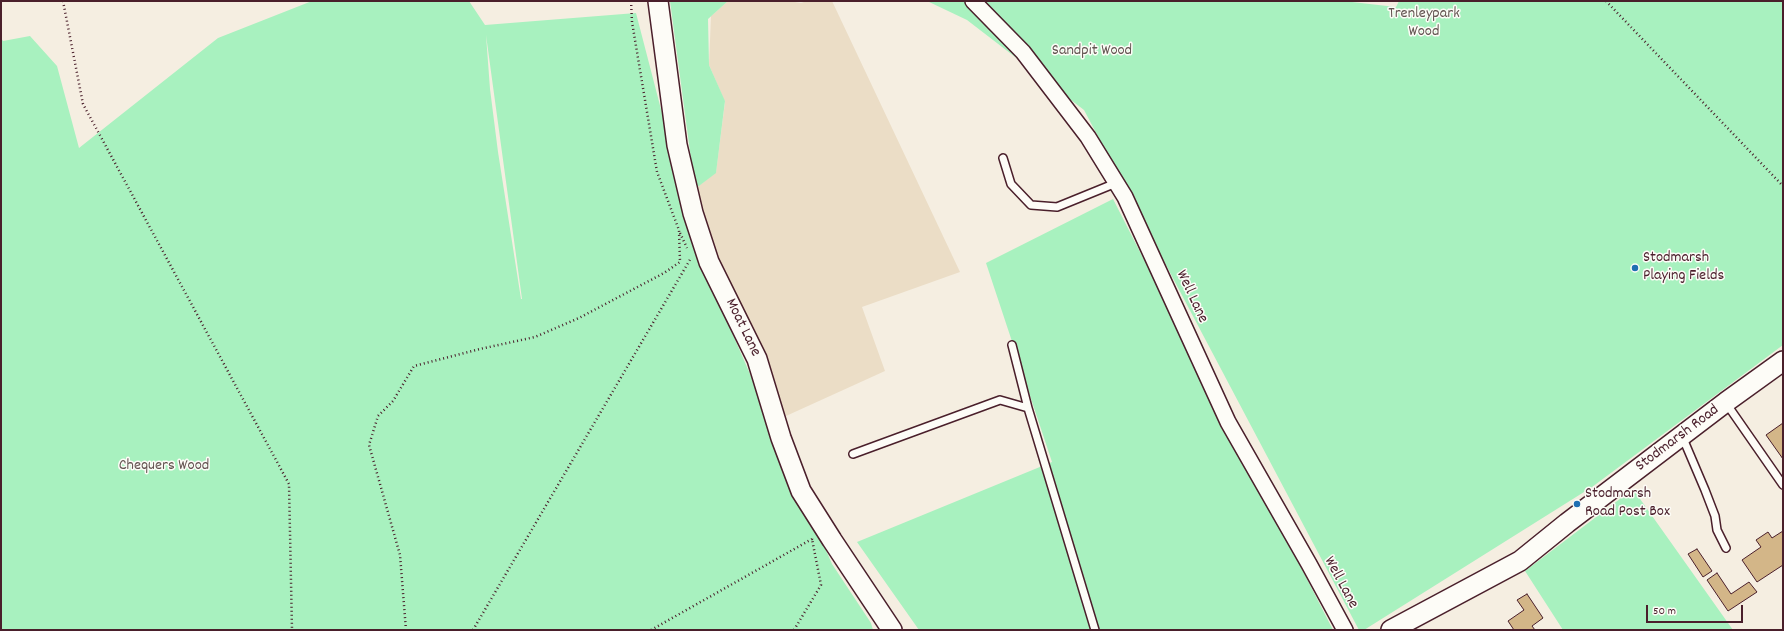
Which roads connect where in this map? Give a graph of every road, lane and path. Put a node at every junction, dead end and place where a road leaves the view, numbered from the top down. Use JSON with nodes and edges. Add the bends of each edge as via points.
{"nodes":[{"id":1,"x":64,"y":1,"type":"edge"},
{"id":2,"x":631,"y":1,"type":"edge"},
{"id":3,"x":658,"y":1,"type":"edge"},
{"id":4,"x":973,"y":1,"type":"edge"},
{"id":5,"x":1606,"y":1,"type":"edge"},
{"id":6,"x":1003,"y":158,"type":"dead end"},
{"id":7,"x":1116,"y":183,"type":"junction"},
{"id":8,"x":1783,"y":186,"type":"edge"},
{"id":9,"x":696,"y":220,"type":"junction"},
{"id":10,"x":679,"y":230,"type":"junction"},
{"id":11,"x":691,"y":258,"type":"junction"},
{"id":12,"x":695,"y":265,"type":"dead end"},
{"id":13,"x":1012,"y":346,"type":"dead end"},
{"id":14,"x":1783,"y":361,"type":"edge"},
{"id":15,"x":1726,"y":402,"type":"junction"},
{"id":16,"x":1028,"y":408,"type":"junction"},
{"id":17,"x":1682,"y":436,"type":"junction"},
{"id":18,"x":852,"y":454,"type":"dead end"},
{"id":19,"x":1783,"y":485,"type":"edge"},
{"id":20,"x":809,"y":532,"type":"dead end"},
{"id":21,"x":812,"y":539,"type":"junction"},
{"id":22,"x":1726,"y":548,"type":"dead end"},
{"id":23,"x":292,"y":630,"type":"edge"},
{"id":24,"x":406,"y":630,"type":"edge"},
{"id":25,"x":474,"y":630,"type":"edge"},
{"id":26,"x":651,"y":630,"type":"edge"},
{"id":27,"x":794,"y":630,"type":"edge"},
{"id":28,"x":892,"y":630,"type":"edge"},
{"id":29,"x":1095,"y":630,"type":"edge"},
{"id":30,"x":1345,"y":630,"type":"edge"},
{"id":31,"x":1391,"y":630,"type":"edge"}],
"edges":[{"from":1,"to":23,"type":"path","via":[[83,104],[289,484]]},
{"from":2,"to":10,"type":"path","via":[[632,22],[657,172]]},
{"from":3,"to":9,"type":"street","name":"Moat Lane","via":[[677,146]]},
{"from":4,"to":7,"type":"street","name":"Well Lane","via":[[1022,52],[1088,137]]},
{"from":5,"to":8,"type":"path"},
{"from":6,"to":7,"type":"lane","via":[[1011,184],[1031,205],[1057,207]]},
{"from":7,"to":30,"type":"street","name":"Well Lane","via":[[1228,422]]},
{"from":9,"to":10,"type":"path"},
{"from":9,"to":28,"type":"street","name":"Moat Lane","via":[[709,262],[757,359],[781,438],[801,491]]},
{"from":10,"to":11,"type":"path"},
{"from":10,"to":24,"type":"path","via":[[680,262],[664,273],[579,318],[535,337],[414,366],[393,401],[378,416],[369,445],[400,555]]},
{"from":11,"to":12,"type":"path"},
{"from":11,"to":25,"type":"path"},
{"from":13,"to":16,"type":"lane"},
{"from":14,"to":15,"type":"street","name":"Stodmarsh Road"},
{"from":15,"to":17,"type":"street","name":"Stodmarsh Road"},
{"from":15,"to":19,"type":"lane"},
{"from":16,"to":18,"type":"lane","via":[[1000,400]]},
{"from":16,"to":29,"type":"lane"},
{"from":17,"to":22,"type":"lane"},
{"from":17,"to":31,"type":"street","name":"Stodmarsh Road","via":[[1520,561]]},
{"from":20,"to":21,"type":"path"},
{"from":21,"to":26,"type":"path"},
{"from":21,"to":27,"type":"path","via":[[821,585]]}]}
